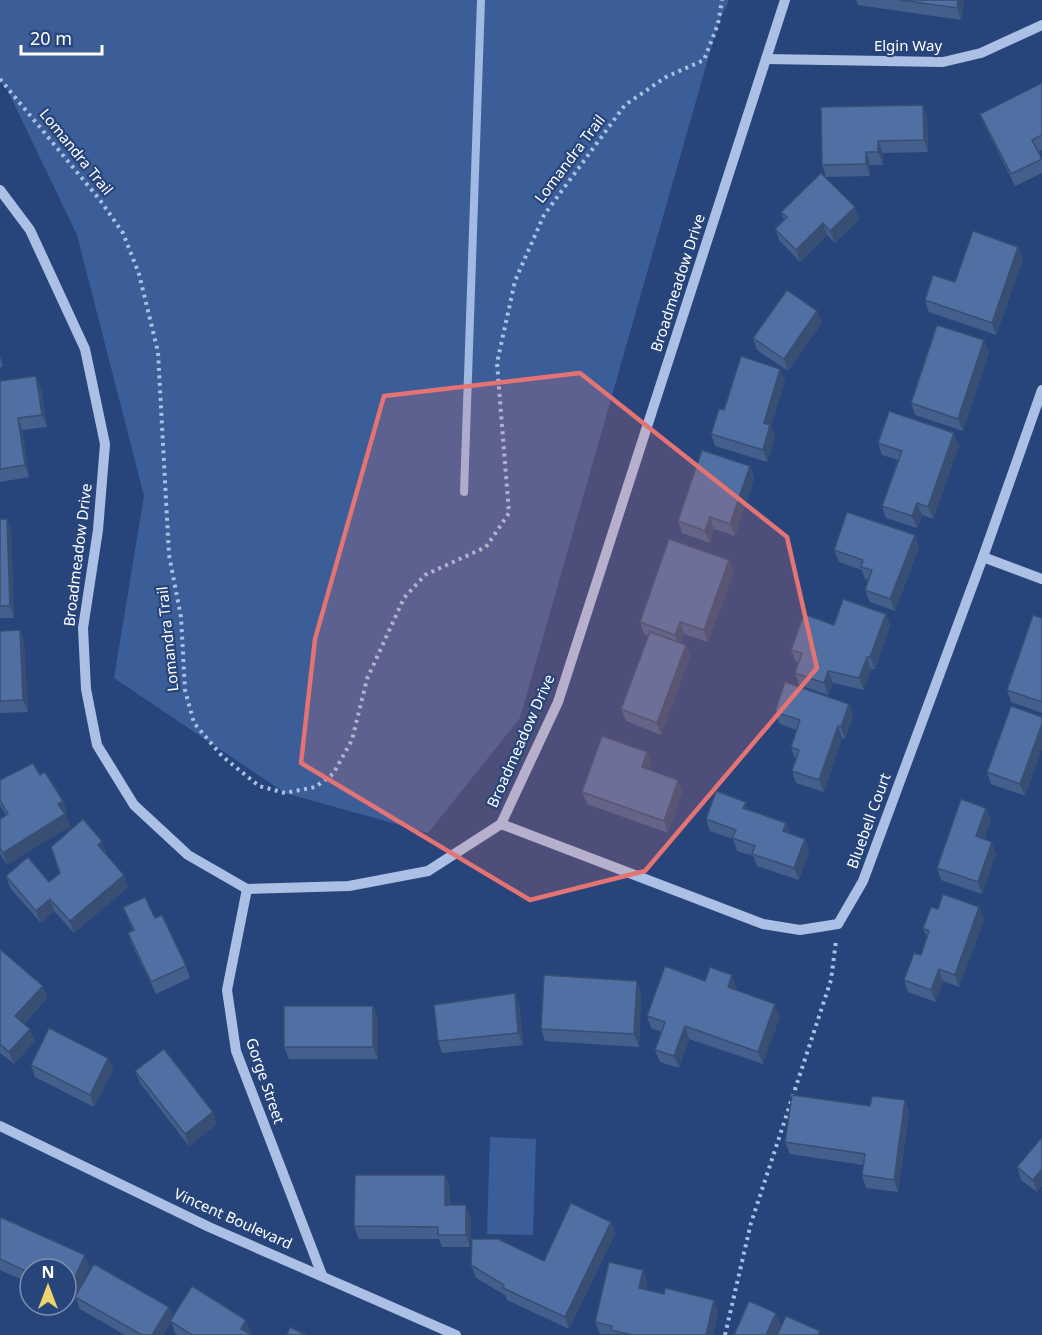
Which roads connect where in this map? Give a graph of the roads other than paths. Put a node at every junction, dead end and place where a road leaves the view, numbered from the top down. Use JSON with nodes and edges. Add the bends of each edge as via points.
{"nodes":[{"id":1,"x":785,"y":0,"type":"edge"},
{"id":2,"x":1042,"y":25,"type":"edge"},
{"id":3,"x":766,"y":59,"type":"junction"},
{"id":4,"x":0,"y":190,"type":"edge"},
{"id":5,"x":1042,"y":390,"type":"edge"},
{"id":6,"x":983,"y":557,"type":"junction"},
{"id":7,"x":1042,"y":579,"type":"edge"},
{"id":8,"x":501,"y":824,"type":"junction"},
{"id":9,"x":247,"y":889,"type":"junction"},
{"id":10,"x":0,"y":1126,"type":"edge"},
{"id":11,"x":322,"y":1275,"type":"junction"},
{"id":12,"x":456,"y":1335,"type":"edge"}],
"edges":[{"from":1,"to":3,"type":"street","name":"Broadmeadow Drive"},
{"from":2,"to":3,"type":"street","name":"Elgin Way","via":[[981,53],[943,63]]},
{"from":3,"to":8,"type":"street","name":"Broadmeadow Drive","via":[[558,702]]},
{"from":4,"to":9,"type":"street","name":"Broadmeadow Drive","via":[[30,230],[85,349],[105,444],[98,530],[83,628],[86,688],[98,745],[134,805],[188,855]]},
{"from":5,"to":6,"type":"street","name":"Bluebell Court"},
{"from":6,"to":7,"type":"street"},
{"from":6,"to":8,"type":"street","name":"Bluebell Court","via":[[863,881],[838,924],[800,930],[763,924]]},
{"from":8,"to":9,"type":"street","name":"Broadmeadow Drive","via":[[428,871],[349,886]]},
{"from":9,"to":11,"type":"street","name":"Gorge Street","via":[[227,990],[236,1051]]},
{"from":10,"to":11,"type":"street","name":"Vincent Boulevard","via":[[209,1227]]},
{"from":11,"to":12,"type":"street","name":"Vincent Boulevard"}]}
